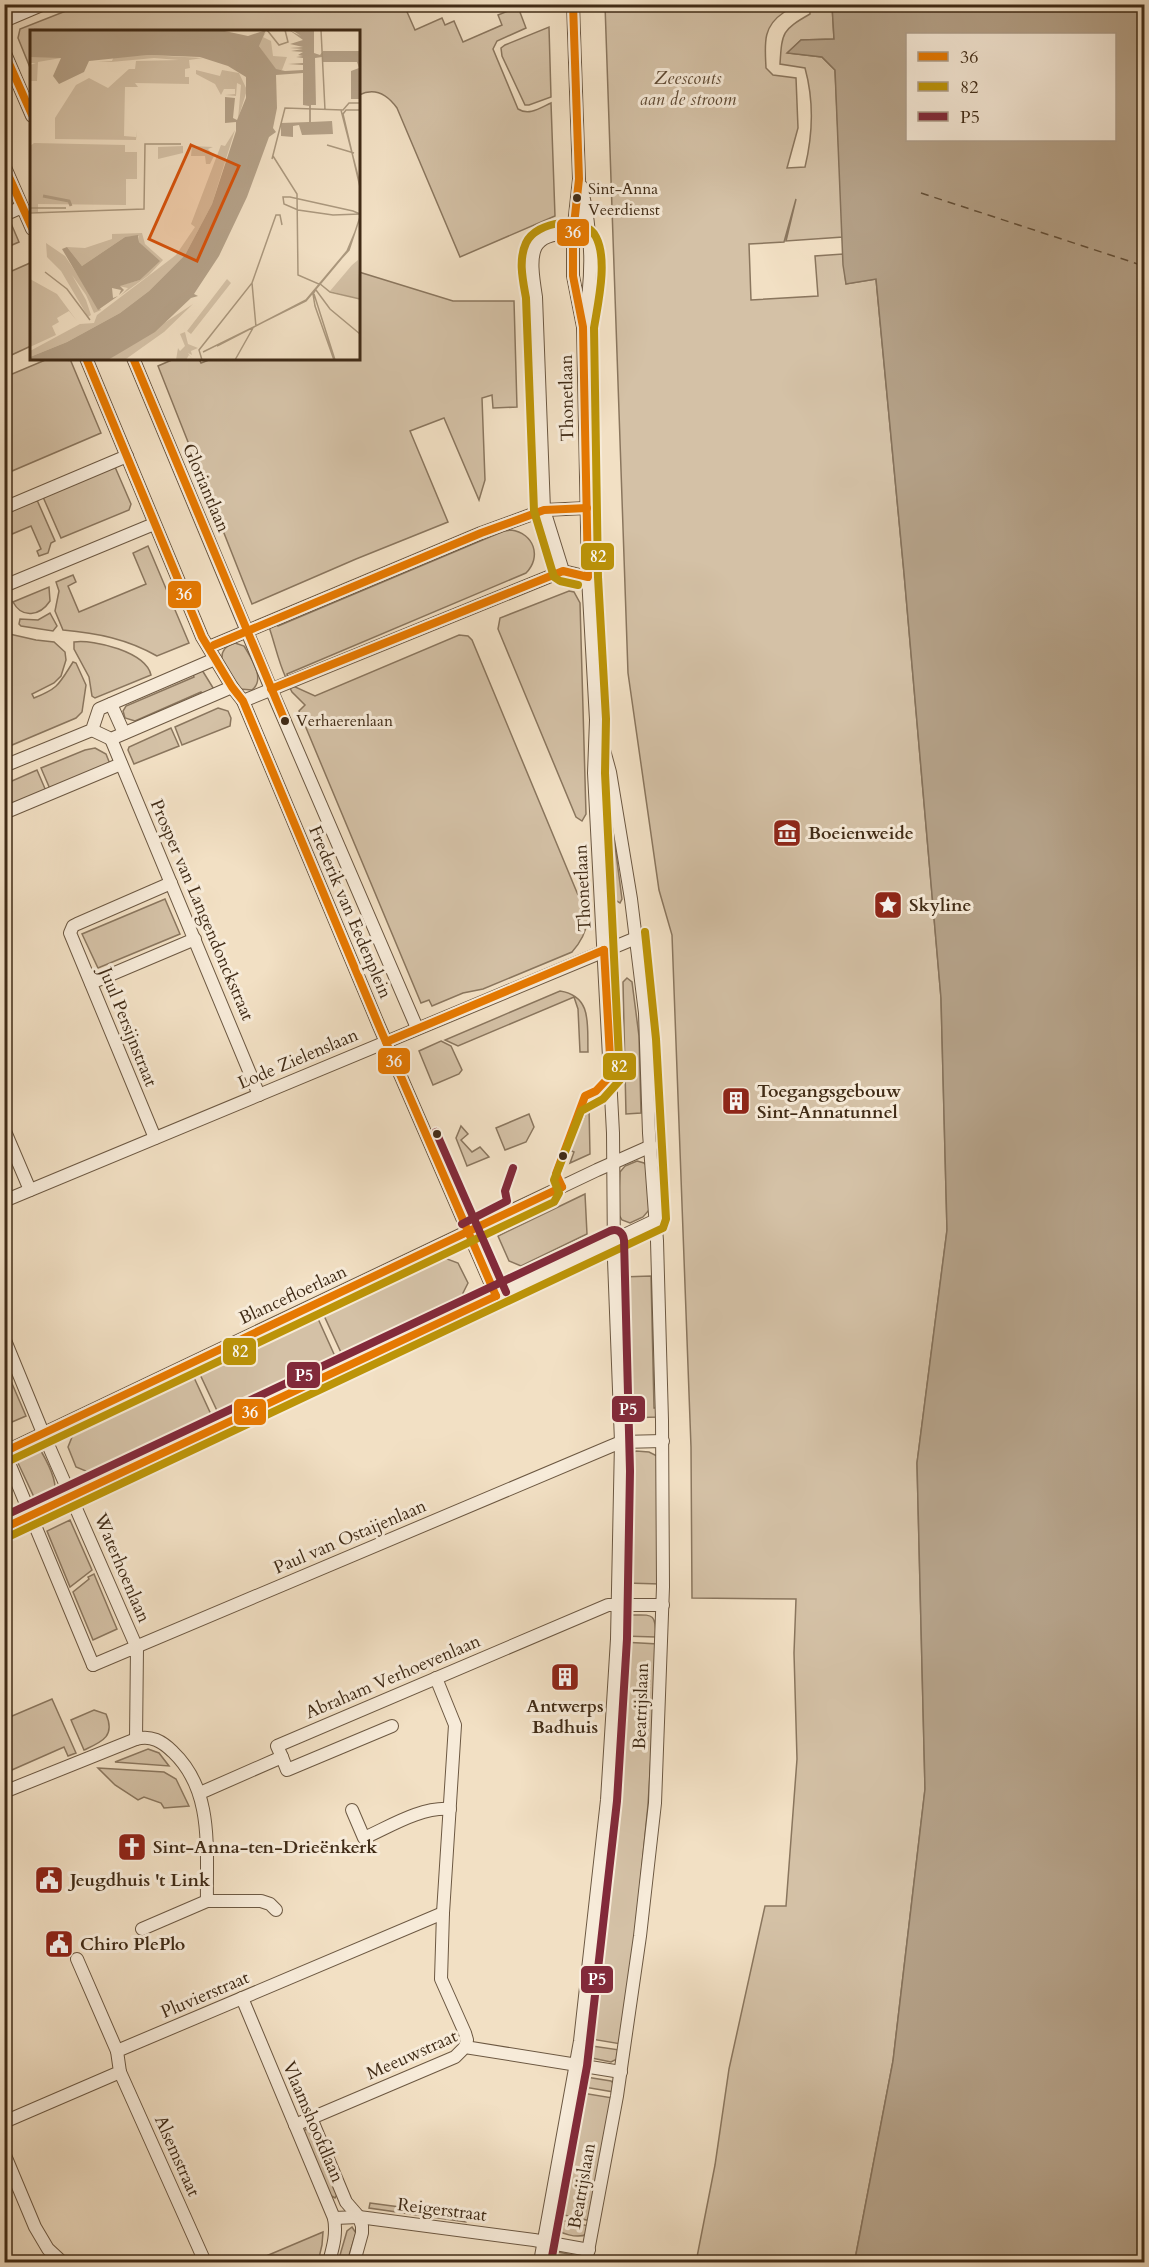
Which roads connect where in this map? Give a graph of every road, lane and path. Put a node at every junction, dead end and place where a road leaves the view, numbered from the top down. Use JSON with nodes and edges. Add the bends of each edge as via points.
{"nodes":[{"id":1,"x":44,"y":4,"type":"edge"},
{"id":2,"x":573,"y":4,"type":"edge"},
{"id":3,"x":4,"y":21,"type":"edge"},
{"id":4,"x":4,"y":51,"type":"edge"},
{"id":5,"x":30,"y":111,"type":"edge"},
{"id":6,"x":4,"y":165,"type":"edge"},
{"id":7,"x":579,"y":179,"type":"junction"},
{"id":8,"x":22,"y":207,"type":"junction"},
{"id":9,"x":4,"y":215,"type":"edge"},
{"id":10,"x":30,"y":225,"type":"edge"},
{"id":11,"x":573,"y":234,"type":"junction"},
{"id":12,"x":589,"y":244,"type":"junction"},
{"id":13,"x":583,"y":327,"type":"junction"},
{"id":14,"x":87,"y":360,"type":"edge"},
{"id":15,"x":134,"y":360,"type":"edge"},
{"id":16,"x":127,"y":456,"type":"junction"},
{"id":17,"x":4,"y":508,"type":"edge"},
{"id":18,"x":587,"y":508,"type":"junction"},
{"id":19,"x":544,"y":510,"type":"junction"},
{"id":20,"x":154,"y":524,"type":"junction"},
{"id":21,"x":563,"y":571,"type":"junction"},
{"id":22,"x":588,"y":577,"type":"junction"},
{"id":23,"x":4,"y":586,"type":"edge"},
{"id":24,"x":246,"y":631,"type":"junction"},
{"id":25,"x":209,"y":647,"type":"junction"},
{"id":26,"x":216,"y":659,"type":"junction"},
{"id":27,"x":232,"y":687,"type":"junction"},
{"id":28,"x":271,"y":689,"type":"junction"},
{"id":29,"x":243,"y":701,"type":"junction"},
{"id":30,"x":111,"y":704,"type":"junction"},
{"id":31,"x":596,"y":720,"type":"junction"},
{"id":32,"x":92,"y":730,"type":"junction"},
{"id":33,"x":124,"y":733,"type":"junction"},
{"id":34,"x":111,"y":739,"type":"junction"},
{"id":35,"x":121,"y":764,"type":"junction"},
{"id":36,"x":4,"y":766,"type":"edge"},
{"id":37,"x":4,"y":813,"type":"edge"},
{"id":38,"x":171,"y":883,"type":"junction"},
{"id":39,"x":636,"y":938,"type":"junction"},
{"id":40,"x":195,"y":939,"type":"junction"},
{"id":41,"x":604,"y":950,"type":"junction"},
{"id":42,"x":91,"y":983,"type":"junction"},
{"id":43,"x":417,"y":1028,"type":"junction"},
{"id":44,"x":386,"y":1042,"type":"junction"},
{"id":45,"x":259,"y":1095,"type":"junction"},
{"id":46,"x":4,"y":1129,"type":"edge"},
{"id":47,"x":155,"y":1138,"type":"junction"},
{"id":48,"x":651,"y":1146,"type":"junction"},
{"id":49,"x":614,"y":1162,"type":"junction"},
{"id":50,"x":30,"y":1190,"type":"junction"},
{"id":51,"x":4,"y":1201,"type":"edge"},
{"id":52,"x":656,"y":1220,"type":"junction"},
{"id":53,"x":467,"y":1233,"type":"junction"},
{"id":54,"x":614,"y":1240,"type":"junction"},
{"id":55,"x":496,"y":1296,"type":"junction"},
{"id":56,"x":4,"y":1338,"type":"edge"},
{"id":57,"x":43,"y":1433,"type":"junction"},
{"id":58,"x":663,"y":1441,"type":"junction"},
{"id":59,"x":621,"y":1442,"type":"junction"},
{"id":60,"x":5,"y":1451,"type":"edge"},
{"id":61,"x":71,"y":1496,"type":"junction"},
{"id":62,"x":31,"y":1516,"type":"junction"},
{"id":63,"x":4,"y":1528,"type":"edge"},
{"id":64,"x":618,"y":1605,"type":"junction"},
{"id":65,"x":663,"y":1605,"type":"junction"},
{"id":66,"x":137,"y":1648,"type":"junction"},
{"id":67,"x":436,"y":1678,"type":"junction"},
{"id":68,"x":392,"y":1726,"type":"dead end"},
{"id":69,"x":136,"y":1739,"type":"junction"},
{"id":70,"x":282,"y":1757,"type":"junction"},
{"id":71,"x":4,"y":1792,"type":"edge"},
{"id":72,"x":200,"y":1792,"type":"junction"},
{"id":73,"x":450,"y":1809,"type":"junction"},
{"id":74,"x":352,"y":1810,"type":"dead end"},
{"id":75,"x":207,"y":1901,"type":"junction"},
{"id":76,"x":276,"y":1910,"type":"dead end"},
{"id":77,"x":442,"y":1913,"type":"junction"},
{"id":78,"x":142,"y":1929,"type":"dead end"},
{"id":79,"x":77,"y":1959,"type":"dead end"},
{"id":80,"x":242,"y":1998,"type":"junction"},
{"id":81,"x":465,"y":2047,"type":"junction"},
{"id":82,"x":117,"y":2051,"type":"junction"},
{"id":83,"x":577,"y":2065,"type":"junction"},
{"id":84,"x":120,"y":2072,"type":"junction"},
{"id":85,"x":621,"y":2072,"type":"junction"},
{"id":86,"x":311,"y":2118,"type":"junction"},
{"id":87,"x":4,"y":2122,"type":"edge"},
{"id":88,"x":295,"y":2125,"type":"junction"},
{"id":89,"x":4,"y":2153,"type":"edge"},
{"id":90,"x":359,"y":2217,"type":"junction"},
{"id":91,"x":334,"y":2218,"type":"junction"},
{"id":92,"x":545,"y":2242,"type":"junction"},
{"id":93,"x":589,"y":2250,"type":"junction"},
{"id":94,"x":202,"y":2260,"type":"edge"},
{"id":95,"x":62,"y":2262,"type":"edge"},
{"id":96,"x":329,"y":2262,"type":"edge"},
{"id":97,"x":354,"y":2262,"type":"edge"},
{"id":98,"x":540,"y":2262,"type":"edge"},
{"id":99,"x":586,"y":2262,"type":"edge"}],
"edges":[{"from":1,"to":3,"type":"street"},
{"from":2,"to":7,"type":"street","name":"Thonetlaan"},
{"from":4,"to":5,"type":"street"},
{"from":6,"to":8,"type":"street"},
{"from":7,"to":11,"type":"street","name":"Thonetlaan"},
{"from":7,"to":12,"type":"street","name":"Thonetlaan","via":[[588,215]]},
{"from":8,"to":9,"type":"street"},
{"from":8,"to":10,"type":"street"},
{"from":11,"to":12,"type":"street","via":[[582,235]]},
{"from":11,"to":13,"type":"street","name":"Thonetlaan","via":[[573,276]]},
{"from":11,"to":19,"type":"street","name":"Thonetlaan","via":[[544,237],[532,252]]},
{"from":12,"to":13,"type":"street","name":"Thonetlaan","via":[[590,294]]},
{"from":13,"to":18,"type":"street","name":"Thonetlaan"},
{"from":14,"to":16,"type":"street"},
{"from":15,"to":24,"type":"street","name":"Gloriantlaan"},
{"from":16,"to":17,"type":"street"},
{"from":16,"to":20,"type":"street"},
{"from":18,"to":19,"type":"street"},
{"from":18,"to":22,"type":"street","name":"Thonetlaan"},
{"from":19,"to":21,"type":"street","name":"Thonetlaan"},
{"from":19,"to":24,"type":"street"},
{"from":20,"to":23,"type":"street"},
{"from":20,"to":25,"type":"street"},
{"from":21,"to":22,"type":"street"},
{"from":21,"to":28,"type":"street"},
{"from":22,"to":31,"type":"street","name":"Thonetlaan"},
{"from":24,"to":25,"type":"street"},
{"from":24,"to":28,"type":"street","name":"Frederik van Eedenplein"},
{"from":25,"to":26,"type":"street","name":"Frederik van Eedenplein"},
{"from":26,"to":27,"type":"street","name":"Frederik van Eedenplein"},
{"from":26,"to":30,"type":"street"},
{"from":27,"to":29,"type":"street","name":"Frederik van Eedenplein"},
{"from":27,"to":33,"type":"street"},
{"from":28,"to":29,"type":"street"},
{"from":28,"to":43,"type":"street","name":"Frederik van Eedenplein"},
{"from":29,"to":44,"type":"street","name":"Frederik van Eedenplein"},
{"from":30,"to":32,"type":"street","via":[[99,709]]},
{"from":30,"to":33,"type":"street"},
{"from":31,"to":39,"type":"street","name":"Thonetlaan","via":[[610,772]]},
{"from":31,"to":41,"type":"street","name":"Thonetlaan","via":[[594,773]]},
{"from":32,"to":34,"type":"street"},
{"from":32,"to":36,"type":"street"},
{"from":33,"to":34,"type":"street"},
{"from":34,"to":35,"type":"street","name":"Prosper van Langendonckstraat"},
{"from":35,"to":37,"type":"street"},
{"from":35,"to":38,"type":"street","name":"Prosper van Langendonckstraat"},
{"from":38,"to":40,"type":"street","name":"Prosper van Langendonckstraat"},
{"from":38,"to":42,"type":"street","name":"Juul Persijnstraat","via":[[71,929]]},
{"from":39,"to":41,"type":"street","name":"Lode Zielenslaan"},
{"from":39,"to":48,"type":"street","name":"Thonetlaan","via":[[645,1013]]},
{"from":40,"to":42,"type":"street"},
{"from":40,"to":45,"type":"street","name":"Prosper van Langendonckstraat"},
{"from":41,"to":43,"type":"street","name":"Lode Zielenslaan"},
{"from":41,"to":49,"type":"street","name":"Thonetlaan"},
{"from":42,"to":47,"type":"street","name":"Juul Persijnstraat"},
{"from":43,"to":44,"type":"street","name":"Lode Zielenslaan"},
{"from":44,"to":45,"type":"street","name":"Lode Zielenslaan"},
{"from":44,"to":53,"type":"street","name":"Frederik van Eedenplein"},
{"from":45,"to":47,"type":"street","name":"Lode Zielenslaan"},
{"from":46,"to":50,"type":"street"},
{"from":47,"to":50,"type":"street","name":"Lode Zielenslaan"},
{"from":48,"to":49,"type":"street","name":"Blancefloerlaan"},
{"from":48,"to":52,"type":"street","name":"Beatrijslaan"},
{"from":49,"to":53,"type":"street","name":"Blancefloerlaan"},
{"from":49,"to":54,"type":"street","name":"Beatrijslaan"},
{"from":50,"to":51,"type":"street","name":"Lode Zielenslaan"},
{"from":52,"to":54,"type":"street"},
{"from":52,"to":58,"type":"street","name":"Beatrijslaan"},
{"from":53,"to":55,"type":"street"},
{"from":53,"to":57,"type":"street","name":"Blancefloerlaan"},
{"from":54,"to":55,"type":"street"},
{"from":54,"to":59,"type":"street","name":"Beatrijslaan"},
{"from":55,"to":61,"type":"street"},
{"from":56,"to":57,"type":"street","name":"Waterhoenlaan"},
{"from":57,"to":60,"type":"street","name":"Blancefloerlaan"},
{"from":57,"to":61,"type":"street","name":"Waterhoenlaan"},
{"from":58,"to":59,"type":"street"},
{"from":58,"to":65,"type":"street","name":"Beatrijslaan"},
{"from":59,"to":64,"type":"street","name":"Beatrijslaan"},
{"from":59,"to":66,"type":"street","name":"Paul van Ostaijenlaan"},
{"from":60,"to":62,"type":"street"},
{"from":61,"to":62,"type":"street"},
{"from":61,"to":66,"type":"street","name":"Waterhoenlaan"},
{"from":62,"to":63,"type":"street"},
{"from":62,"to":66,"type":"street","name":"Paul van Ostaijenlaan","via":[[93,1665]]},
{"from":64,"to":65,"type":"street"},
{"from":64,"to":67,"type":"street","name":"Abraham Verhoevenlaan","via":[[608,1605]]},
{"from":64,"to":83,"type":"street","name":"Beatrijslaan","via":[[607,1800]]},
{"from":65,"to":85,"type":"street","name":"Beatrijslaan","via":[[655,1803]]},
{"from":66,"to":69,"type":"street"},
{"from":67,"to":70,"type":"street","name":"Abraham Verhoevenlaan","via":[[277,1746]]},
{"from":67,"to":73,"type":"street","via":[[455,1725]]},
{"from":68,"to":70,"type":"street","via":[[287,1770]]},
{"from":69,"to":71,"type":"street"},
{"from":69,"to":72,"type":"street","via":[[160,1741],[171,1750]]},
{"from":70,"to":72,"type":"street"},
{"from":72,"to":75,"type":"street","via":[[206,1825]]},
{"from":73,"to":74,"type":"street","via":[[426,1811],[364,1838]]},
{"from":73,"to":77,"type":"street"},
{"from":75,"to":76,"type":"street","via":[[261,1901]]},
{"from":75,"to":78,"type":"street"},
{"from":77,"to":80,"type":"street","name":"Pluvierstraat"},
{"from":77,"to":81,"type":"street","via":[[441,1979],[465,2032]]},
{"from":79,"to":82,"type":"street"},
{"from":80,"to":82,"type":"street","name":"Pluvierstraat"},
{"from":80,"to":88,"type":"street","name":"Vlaamshoofdlaan"},
{"from":81,"to":83,"type":"street","name":"Meeuwstraat"},
{"from":81,"to":86,"type":"street","name":"Meeuwstraat","via":[[455,2057]]},
{"from":82,"to":84,"type":"street"},
{"from":83,"to":85,"type":"street","name":"Meeuwstraat"},
{"from":83,"to":92,"type":"street","name":"Beatrijslaan"},
{"from":84,"to":87,"type":"street"},
{"from":84,"to":94,"type":"street","name":"Alsemstraat"},
{"from":85,"to":93,"type":"street","name":"Beatrijslaan"},
{"from":86,"to":88,"type":"street","name":"Meeuwstraat"},
{"from":86,"to":90,"type":"street","name":"Vlaamshoofdlaan","via":[[346,2202]]},
{"from":88,"to":91,"type":"street","name":"Vlaamshoofdlaan"},
{"from":89,"to":95,"type":"street","via":[[35,2227],[48,2249]]},
{"from":90,"to":91,"type":"street","name":"Reigerstraat"},
{"from":90,"to":92,"type":"street","name":"Reigerstraat"},
{"from":90,"to":97,"type":"street","via":[[362,2233]]},
{"from":91,"to":96,"type":"street","name":"Vlaamshoofdlaan","via":[[336,2229]]},
{"from":92,"to":93,"type":"street","name":"Reigerstraat"},
{"from":92,"to":98,"type":"street","name":"Beatrijslaan"},
{"from":93,"to":99,"type":"street","name":"Beatrijslaan"}]}
